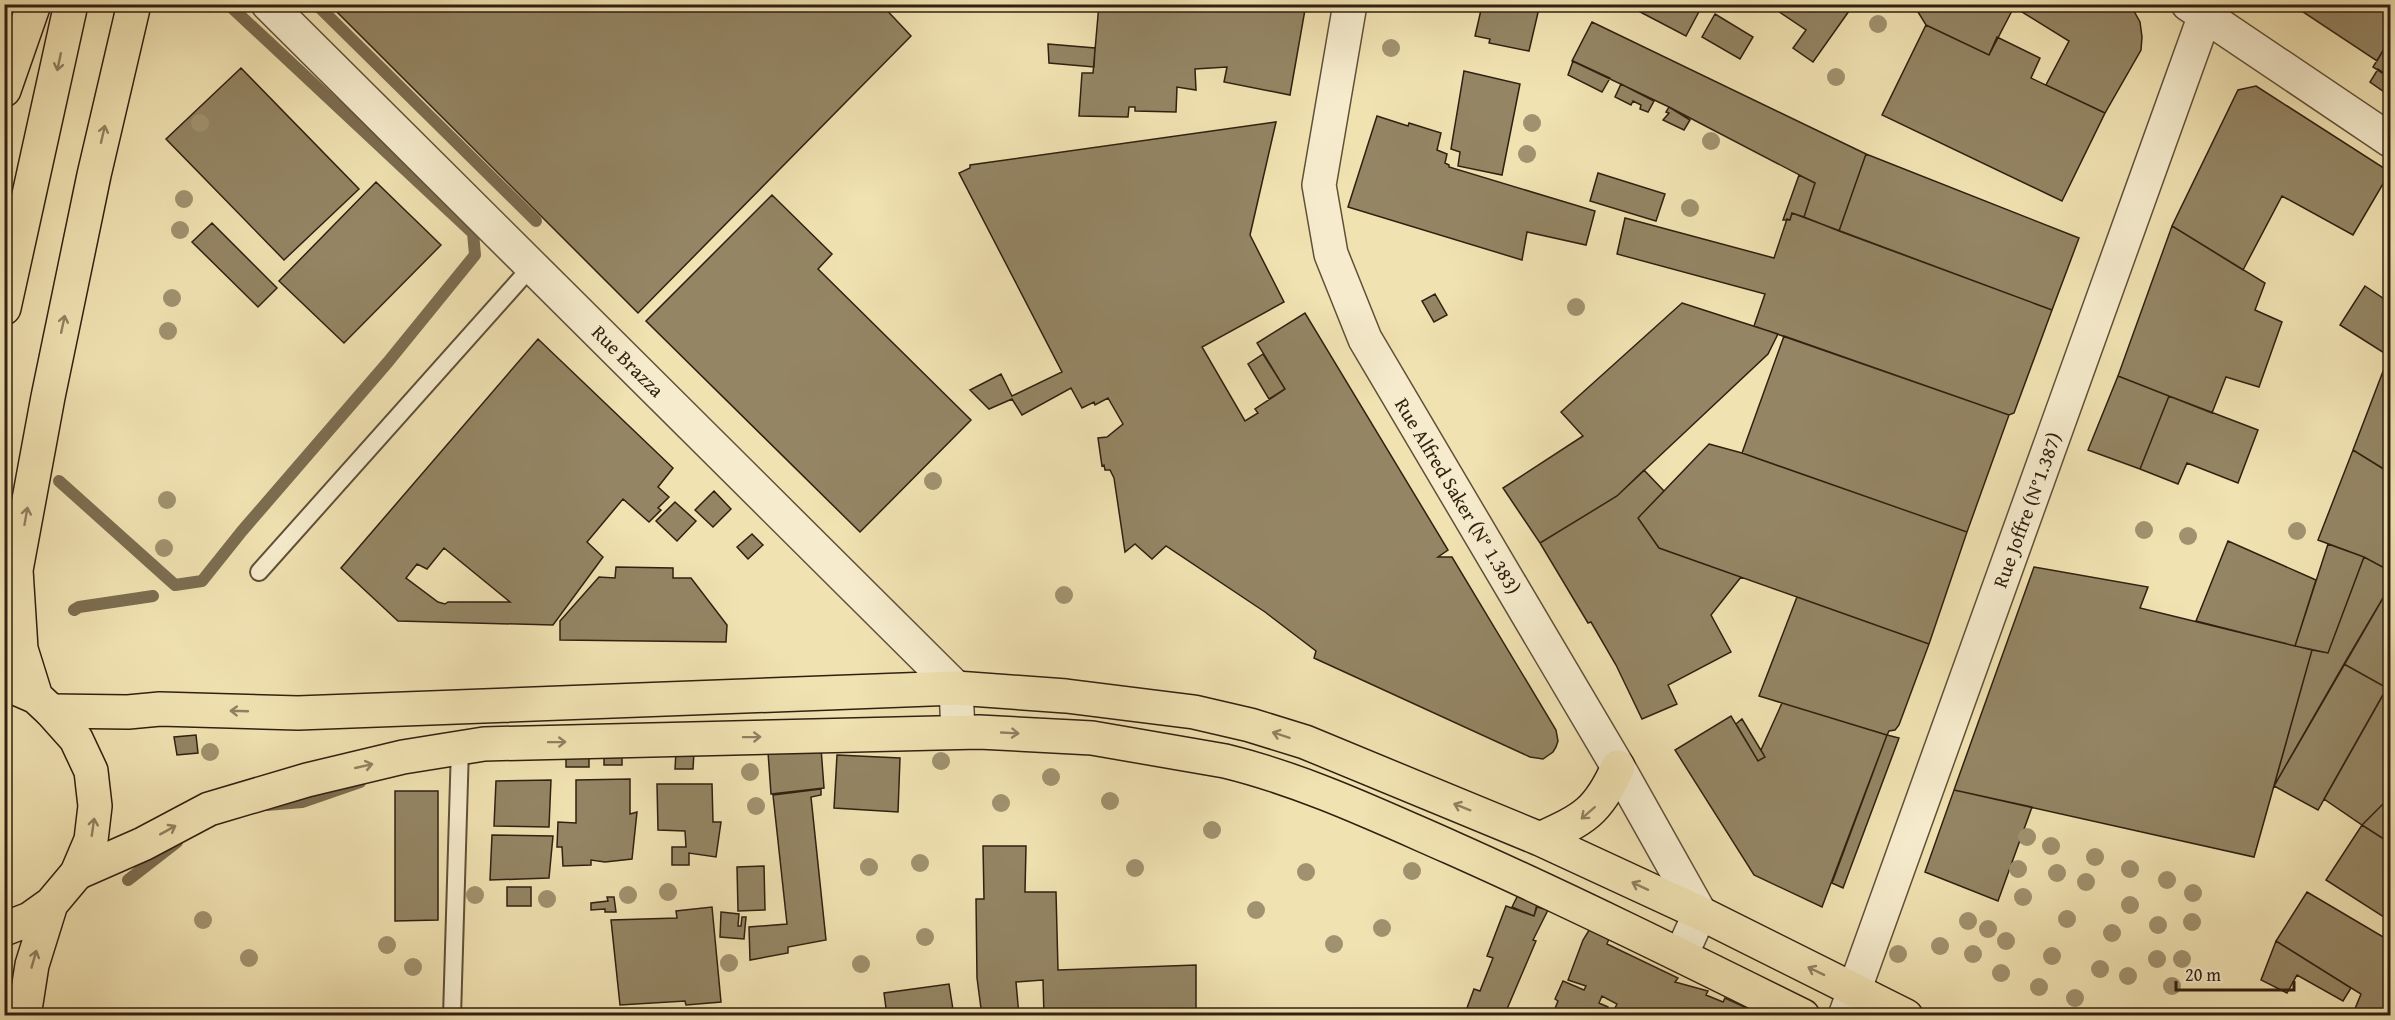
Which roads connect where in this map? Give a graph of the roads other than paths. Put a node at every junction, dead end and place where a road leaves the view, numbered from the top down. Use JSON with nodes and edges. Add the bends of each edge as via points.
{"nodes":[{"id":1,"x":34,"y":4,"type":"edge"},
{"id":2,"x":72,"y":4,"type":"edge"},
{"id":3,"x":134,"y":4,"type":"edge"},
{"id":4,"x":268,"y":4,"type":"edge"},
{"id":5,"x":1350,"y":4,"type":"edge"},
{"id":6,"x":2201,"y":8,"type":"edge"},
{"id":7,"x":4,"y":90,"type":"edge"},
{"id":8,"x":2391,"y":140,"type":"edge"},
{"id":9,"x":532,"y":266,"type":"junction"},
{"id":10,"x":4,"y":308,"type":"edge"},
{"id":11,"x":259,"y":572,"type":"dead end"},
{"id":12,"x":4,"y":683,"type":"edge"},
{"id":13,"x":956,"y":688,"type":"junction"},
{"id":14,"x":44,"y":704,"type":"junction"},
{"id":15,"x":958,"y":732,"type":"junction"},
{"id":16,"x":460,"y":747,"type":"junction"},
{"id":17,"x":1618,"y":766,"type":"junction"},
{"id":18,"x":1540,"y":839,"type":"junction"},
{"id":19,"x":77,"y":873,"type":"junction"},
{"id":20,"x":51,"y":904,"type":"junction"},
{"id":21,"x":1700,"y":913,"type":"junction"},
{"id":22,"x":4,"y":929,"type":"edge"},
{"id":23,"x":1680,"y":955,"type":"junction"},
{"id":24,"x":1850,"y":1003,"type":"edge"},
{"id":25,"x":24,"y":1016,"type":"edge"},
{"id":26,"x":452,"y":1016,"type":"edge"},
{"id":27,"x":1803,"y":1016,"type":"edge"},
{"id":28,"x":1906,"y":1016,"type":"edge"}],
"edges":[{"from":1,"to":7,"type":"main road"},
{"from":2,"to":10,"type":"main road","one_way":true},
{"from":14,"to":3,"type":"main road","one_way":true,"via":[[21,649],[16,570],[93,175]]},
{"from":4,"to":9,"type":"street","name":"Rue Brazza"},
{"from":5,"to":17,"type":"street","name":"Rue Alfred Saker (N° 1.383)","via":[[1319,185],[1331,254],[1365,339]]},
{"from":6,"to":8,"type":"street"},
{"from":6,"to":24,"type":"street","name":"Rue Joffre (N°1.387)"},
{"from":9,"to":11,"type":"lane"},
{"from":9,"to":13,"type":"street","name":"Rue Brazza"},
{"from":12,"to":14,"type":"main road"},
{"from":13,"to":14,"type":"main road","one_way":true,"via":[[298,713],[160,709],[128,712]]},
{"from":13,"to":15,"type":"street"},
{"from":18,"to":13,"type":"main road","one_way":true,"via":[[1305,742],[1250,725],[1194,712],[1078,697]]},
{"from":19,"to":14,"type":"main road","one_way":true,"via":[[91,840],[96,806],[91,771],[76,739]]},
{"from":16,"to":15,"type":"main road","one_way":true},
{"from":15,"to":23,"type":"main road","one_way":true,"via":[[1092,738],[1246,766],[1348,802]]},
{"from":19,"to":16,"type":"main road","one_way":true,"via":[[209,809],[307,780]]},
{"from":16,"to":26,"type":"lane"},
{"from":17,"to":18,"type":"main road","one_way":true,"via":[[1608,790],[1595,807],[1573,824]]},
{"from":17,"to":21,"type":"street","name":"Rue Alfred Saker (N° 1.383)"},
{"from":21,"to":18,"type":"main road","one_way":true},
{"from":19,"to":20,"type":"main road"},
{"from":20,"to":22,"type":"main road","via":[[30,919]]},
{"from":25,"to":20,"type":"main road","one_way":true,"via":[[32,965]]},
{"from":21,"to":23,"type":"street"},
{"from":24,"to":21,"type":"main road","one_way":true},
{"from":23,"to":27,"type":"main road"},
{"from":24,"to":28,"type":"main road"}]}
